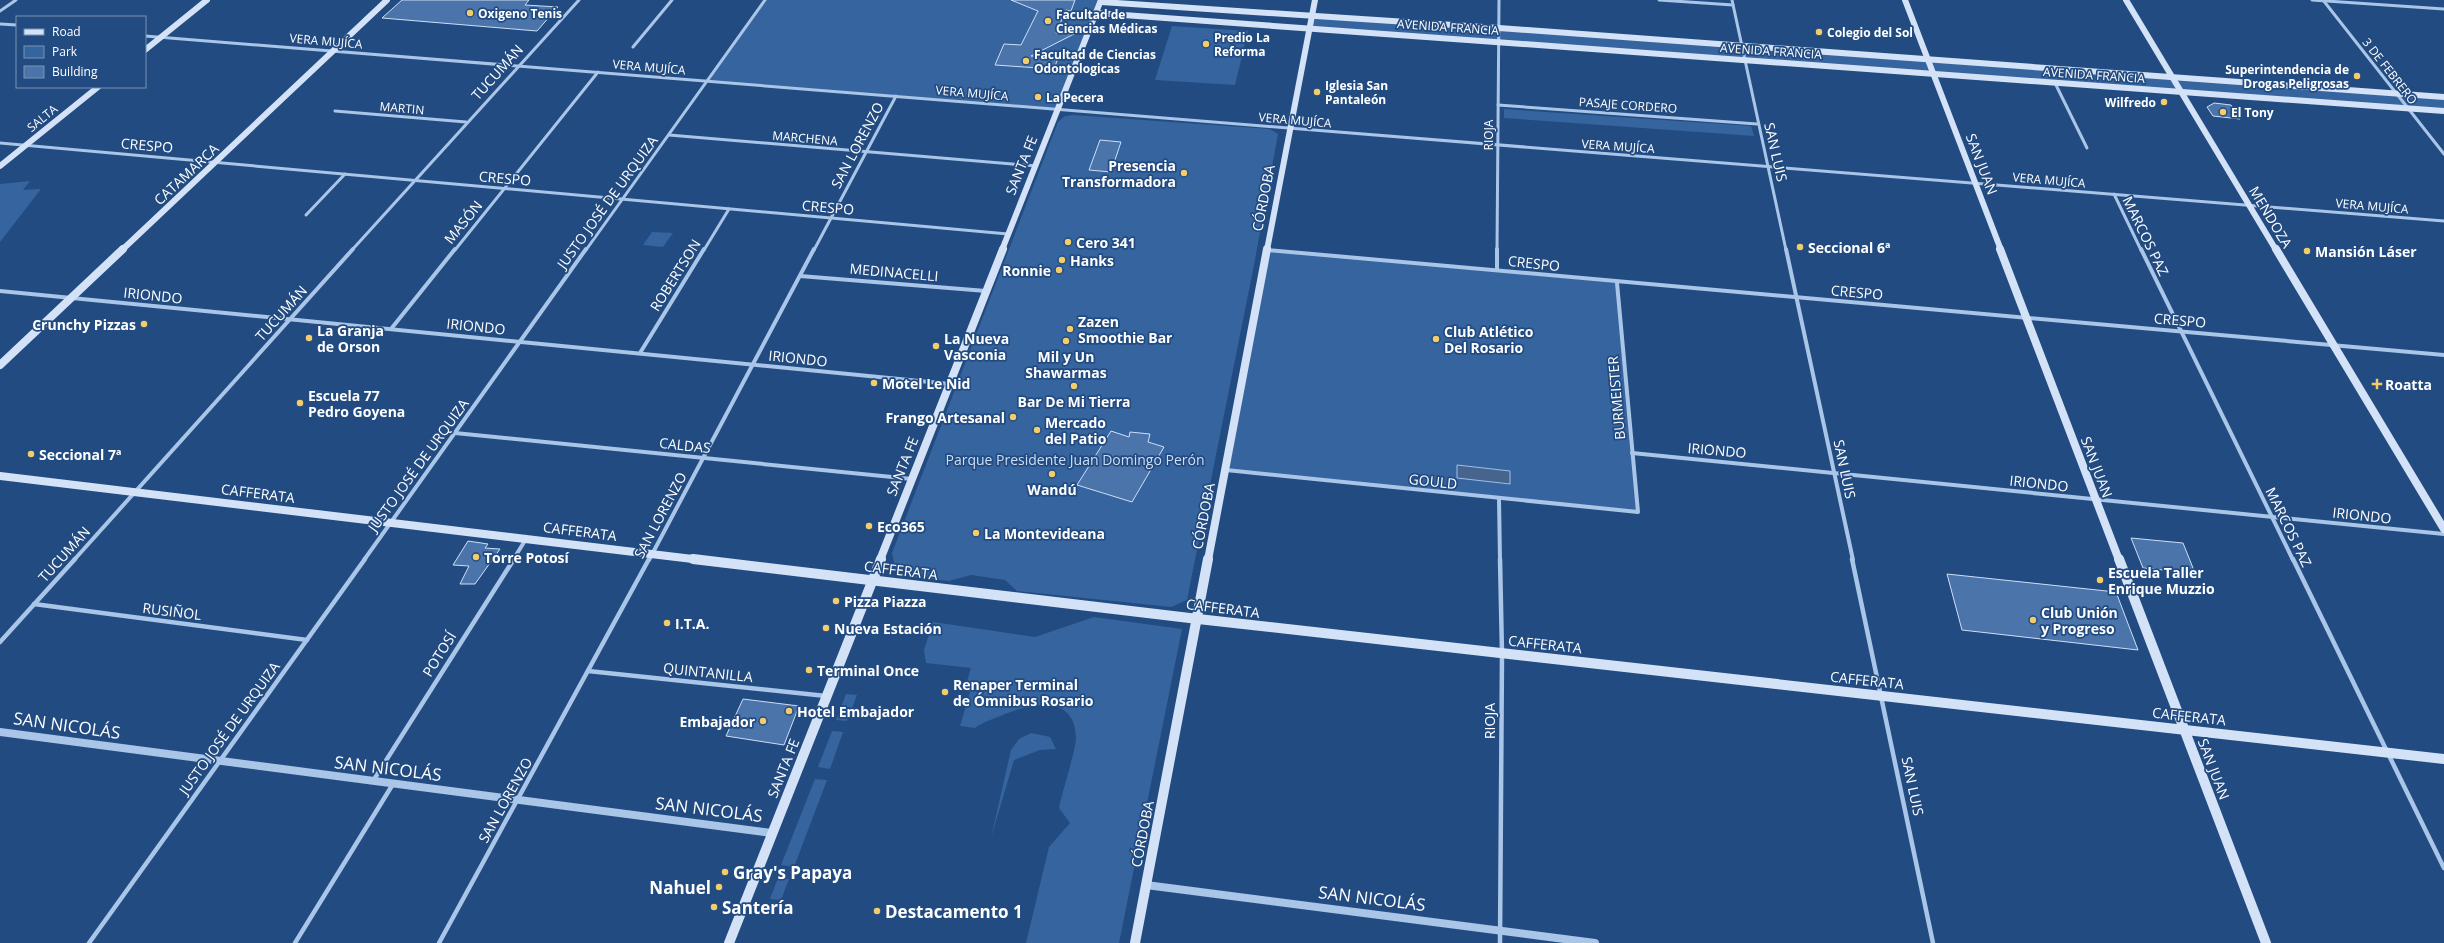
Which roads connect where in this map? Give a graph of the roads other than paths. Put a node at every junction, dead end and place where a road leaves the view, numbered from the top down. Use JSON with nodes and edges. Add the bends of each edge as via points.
{"nodes":[{"id":1,"x":16,"y":0,"type":"edge"},
{"id":2,"x":207,"y":0,"type":"edge"},
{"id":3,"x":387,"y":0,"type":"edge"},
{"id":4,"x":579,"y":0,"type":"edge"},
{"id":5,"x":672,"y":0,"type":"edge"},
{"id":6,"x":765,"y":0,"type":"edge"},
{"id":7,"x":1315,"y":0,"type":"edge"},
{"id":8,"x":1499,"y":0,"type":"edge"},
{"id":9,"x":1659,"y":0,"type":"edge"},
{"id":10,"x":1732,"y":0,"type":"edge"},
{"id":11,"x":1905,"y":0,"type":"edge"},
{"id":12,"x":2126,"y":0,"type":"edge"},
{"id":13,"x":2312,"y":0,"type":"edge"},
{"id":14,"x":2323,"y":0,"type":"edge"},
{"id":15,"x":1101,"y":1,"type":"edge"},
{"id":16,"x":1732,"y":5,"type":"junction"},
{"id":17,"x":2444,"y":9,"type":"edge"},
{"id":18,"x":0,"y":11,"type":"edge"},
{"id":19,"x":1096,"y":13,"type":"junction"},
{"id":20,"x":1312,"y":16,"type":"junction"},
{"id":21,"x":0,"y":24,"type":"edge"},
{"id":22,"x":16,"y":25,"type":"edge"},
{"id":23,"x":1310,"y":28,"type":"junction"},
{"id":24,"x":1499,"y":28,"type":"junction"},
{"id":25,"x":146,"y":36,"type":"edge"},
{"id":26,"x":161,"y":37,"type":"junction"},
{"id":27,"x":1499,"y":41,"type":"junction"},
{"id":28,"x":1741,"y":46,"type":"junction"},
{"id":29,"x":633,"y":47,"type":"dead end"},
{"id":30,"x":146,"y":49,"type":"edge"},
{"id":31,"x":332,"y":51,"type":"junction"},
{"id":32,"x":1744,"y":60,"type":"junction"},
{"id":33,"x":1928,"y":60,"type":"junction"},
{"id":34,"x":517,"y":66,"type":"junction"},
{"id":35,"x":598,"y":72,"type":"junction"},
{"id":36,"x":1933,"y":74,"type":"junction"},
{"id":37,"x":2172,"y":77,"type":"junction"},
{"id":38,"x":708,"y":81,"type":"junction"},
{"id":39,"x":2055,"y":83,"type":"junction"},
{"id":40,"x":97,"y":88,"type":"edge"},
{"id":41,"x":2181,"y":92,"type":"junction"},
{"id":42,"x":2396,"y":93,"type":"junction"},
{"id":43,"x":896,"y":96,"type":"junction"},
{"id":44,"x":2444,"y":97,"type":"edge"},
{"id":45,"x":1498,"y":105,"type":"junction"},
{"id":46,"x":1058,"y":109,"type":"junction"},
{"id":47,"x":2408,"y":109,"type":"junction"},
{"id":48,"x":335,"y":111,"type":"dead end"},
{"id":49,"x":2444,"y":111,"type":"edge"},
{"id":50,"x":466,"y":122,"type":"junction"},
{"id":51,"x":1757,"y":124,"type":"junction"},
{"id":52,"x":1291,"y":128,"type":"junction"},
{"id":53,"x":669,"y":135,"type":"junction"},
{"id":54,"x":0,"y":143,"type":"edge"},
{"id":55,"x":26,"y":145,"type":"junction"},
{"id":56,"x":1498,"y":145,"type":"junction"},
{"id":57,"x":2087,"y":148,"type":"dead end"},
{"id":58,"x":866,"y":152,"type":"junction"},
{"id":59,"x":2444,"y":154,"type":"edge"},
{"id":60,"x":216,"y":162,"type":"junction"},
{"id":61,"x":0,"y":166,"type":"edge"},
{"id":62,"x":1036,"y":166,"type":"junction"},
{"id":63,"x":1768,"y":167,"type":"junction"},
{"id":64,"x":345,"y":174,"type":"junction"},
{"id":65,"x":414,"y":180,"type":"junction"},
{"id":66,"x":1975,"y":183,"type":"junction"},
{"id":67,"x":504,"y":189,"type":"junction"},
{"id":68,"x":2114,"y":194,"type":"junction"},
{"id":69,"x":623,"y":199,"type":"junction"},
{"id":70,"x":2249,"y":205,"type":"junction"},
{"id":71,"x":729,"y":209,"type":"junction"},
{"id":72,"x":306,"y":215,"type":"dead end"},
{"id":73,"x":831,"y":218,"type":"junction"},
{"id":74,"x":2444,"y":221,"type":"edge"},
{"id":75,"x":1008,"y":234,"type":"junction"},
{"id":76,"x":1268,"y":250,"type":"junction"},
{"id":77,"x":1497,"y":270,"type":"junction"},
{"id":78,"x":800,"y":276,"type":"junction"},
{"id":79,"x":1617,"y":282,"type":"junction"},
{"id":80,"x":0,"y":291,"type":"edge"},
{"id":81,"x":986,"y":291,"type":"junction"},
{"id":82,"x":1795,"y":297,"type":"junction"},
{"id":83,"x":71,"y":298,"type":"junction"},
{"id":84,"x":2026,"y":318,"type":"junction"},
{"id":85,"x":290,"y":319,"type":"junction"},
{"id":86,"x":391,"y":329,"type":"junction"},
{"id":87,"x":2180,"y":332,"type":"junction"},
{"id":88,"x":520,"y":342,"type":"junction"},
{"id":89,"x":2333,"y":345,"type":"junction"},
{"id":90,"x":640,"y":353,"type":"junction"},
{"id":91,"x":2444,"y":355,"type":"edge"},
{"id":92,"x":753,"y":364,"type":"junction"},
{"id":93,"x":0,"y":365,"type":"edge"},
{"id":94,"x":950,"y":384,"type":"junction"},
{"id":95,"x":455,"y":433,"type":"junction"},
{"id":96,"x":1632,"y":454,"type":"junction"},
{"id":97,"x":703,"y":458,"type":"junction"},
{"id":98,"x":1226,"y":470,"type":"junction"},
{"id":99,"x":1834,"y":473,"type":"junction"},
{"id":100,"x":0,"y":476,"type":"edge"},
{"id":101,"x":912,"y":479,"type":"junction"},
{"id":102,"x":134,"y":492,"type":"junction"},
{"id":103,"x":1499,"y":499,"type":"junction"},
{"id":104,"x":2096,"y":500,"type":"junction"},
{"id":105,"x":1638,"y":512,"type":"joint"},
{"id":106,"x":2271,"y":516,"type":"junction"},
{"id":107,"x":390,"y":523,"type":"junction"},
{"id":108,"x":2444,"y":529,"type":"edge"},
{"id":109,"x":2444,"y":534,"type":"edge"},
{"id":110,"x":526,"y":539,"type":"junction"},
{"id":111,"x":652,"y":554,"type":"junction"},
{"id":112,"x":872,"y":581,"type":"junction"},
{"id":113,"x":34,"y":604,"type":"junction"},
{"id":114,"x":1198,"y":619,"type":"junction"},
{"id":115,"x":307,"y":640,"type":"junction"},
{"id":116,"x":0,"y":642,"type":"edge"},
{"id":117,"x":1502,"y":653,"type":"junction"},
{"id":118,"x":588,"y":671,"type":"junction"},
{"id":119,"x":826,"y":696,"type":"junction"},
{"id":120,"x":1882,"y":696,"type":"junction"},
{"id":121,"x":2184,"y":730,"type":"junction"},
{"id":122,"x":0,"y":732,"type":"edge"},
{"id":123,"x":2387,"y":752,"type":"junction"},
{"id":124,"x":2444,"y":759,"type":"edge"},
{"id":125,"x":218,"y":762,"type":"junction"},
{"id":126,"x":372,"y":782,"type":"junction"},
{"id":127,"x":393,"y":784,"type":"junction"},
{"id":128,"x":516,"y":801,"type":"junction"},
{"id":129,"x":772,"y":833,"type":"junction"},
{"id":130,"x":2444,"y":868,"type":"edge"},
{"id":131,"x":1146,"y":885,"type":"junction"},
{"id":132,"x":1500,"y":930,"type":"junction"},
{"id":133,"x":88,"y":943,"type":"edge"},
{"id":134,"x":295,"y":943,"type":"edge"},
{"id":135,"x":439,"y":943,"type":"edge"},
{"id":136,"x":729,"y":943,"type":"edge"},
{"id":137,"x":1135,"y":943,"type":"edge"},
{"id":138,"x":1500,"y":943,"type":"edge"},
{"id":139,"x":1595,"y":943,"type":"edge"},
{"id":140,"x":1933,"y":943,"type":"edge"},
{"id":141,"x":2266,"y":943,"type":"edge"}],
"edges":[{"from":1,"to":18,"type":"street"},
{"from":2,"to":26,"type":"main road"},
{"from":3,"to":31,"type":"main road","name":"CATAMARCA"},
{"from":4,"to":34,"type":"street","name":"TUCUMÁN"},
{"from":5,"to":29,"type":"street"},
{"from":6,"to":38,"type":"street","name":"JUSTO JOSÉ DE URQUIZA"},
{"from":7,"to":20,"type":"main road","name":"CÓRDOBA"},
{"from":8,"to":24,"type":"street","name":"RIOJA"},
{"from":9,"to":16,"type":"street"},
{"from":10,"to":16,"type":"street","name":"SAN LUIS"},
{"from":11,"to":33,"type":"main road","name":"SAN JUAN"},
{"from":12,"to":37,"type":"main road","name":"MENDOZA"},
{"from":13,"to":14,"type":"street"},
{"from":14,"to":17,"type":"street"},
{"from":14,"to":42,"type":"street","name":"3 DE FEBRERO"},
{"from":15,"to":19,"type":"main road","name":"SANTA FE"},
{"from":15,"to":20,"type":"main road","name":"AVENIDA FRANCIA"},
{"from":16,"to":28,"type":"street","name":"SAN LUIS"},
{"from":19,"to":23,"type":"main road","name":"AVENIDA FRANCIA"},
{"from":19,"to":46,"type":"main road","name":"SANTA FE"},
{"from":20,"to":23,"type":"main road","name":"CÓRDOBA"},
{"from":20,"to":24,"type":"main road","name":"AVENIDA FRANCIA"},
{"from":21,"to":22,"type":"street"},
{"from":23,"to":27,"type":"main road","name":"AVENIDA FRANCIA"},
{"from":23,"to":52,"type":"main road","name":"CÓRDOBA"},
{"from":24,"to":27,"type":"street","name":"RIOJA"},
{"from":24,"to":28,"type":"main road","name":"AVENIDA FRANCIA"},
{"from":25,"to":26,"type":"street","name":"VERA MUJÍCA"},
{"from":26,"to":30,"type":"main road"},
{"from":26,"to":31,"type":"street","name":"VERA MUJÍCA"},
{"from":27,"to":32,"type":"main road","name":"AVENIDA FRANCIA"},
{"from":27,"to":45,"type":"street","name":"RIOJA"},
{"from":28,"to":32,"type":"street","name":"SAN LUIS"},
{"from":28,"to":33,"type":"main road","name":"AVENIDA FRANCIA"},
{"from":31,"to":34,"type":"street","name":"VERA MUJÍCA"},
{"from":31,"to":60,"type":"main road","name":"CATAMARCA"},
{"from":32,"to":36,"type":"main road","name":"AVENIDA FRANCIA"},
{"from":32,"to":51,"type":"street","name":"SAN LUIS"},
{"from":33,"to":36,"type":"main road","name":"SAN JUAN"},
{"from":33,"to":37,"type":"main road","name":"AVENIDA FRANCIA"},
{"from":34,"to":35,"type":"street","name":"VERA MUJÍCA"},
{"from":34,"to":50,"type":"street","name":"TUCUMÁN"},
{"from":35,"to":38,"type":"street","name":"VERA MUJÍCA"},
{"from":35,"to":67,"type":"street","name":"MASÓN"},
{"from":36,"to":39,"type":"main road","name":"AVENIDA FRANCIA"},
{"from":36,"to":66,"type":"main road","name":"SAN JUAN"},
{"from":37,"to":41,"type":"main road","name":"MENDOZA"},
{"from":37,"to":42,"type":"main road","name":"AVENIDA FRANCIA"},
{"from":38,"to":43,"type":"street","name":"VERA MUJÍCA"},
{"from":38,"to":53,"type":"street","name":"JUSTO JOSÉ DE URQUIZA"},
{"from":39,"to":41,"type":"main road","name":"AVENIDA FRANCIA"},
{"from":39,"to":57,"type":"street"},
{"from":40,"to":55,"type":"main road","name":"SALTA"},
{"from":41,"to":47,"type":"main road","name":"AVENIDA FRANCIA"},
{"from":41,"to":70,"type":"main road","name":"MENDOZA"},
{"from":42,"to":44,"type":"main road","name":"AVENIDA FRANCIA"},
{"from":42,"to":47,"type":"street","name":"3 DE FEBRERO"},
{"from":43,"to":46,"type":"street","name":"VERA MUJÍCA"},
{"from":43,"to":58,"type":"street","name":"SAN LORENZO"},
{"from":45,"to":51,"type":"street","name":"PASAJE CORDERO"},
{"from":45,"to":56,"type":"street","name":"RIOJA"},
{"from":46,"to":52,"type":"street","name":"VERA MUJÍCA"},
{"from":46,"to":62,"type":"main road","name":"SANTA FE"},
{"from":47,"to":49,"type":"main road","name":"AVENIDA FRANCIA"},
{"from":47,"to":59,"type":"street","name":"3 DE FEBRERO"},
{"from":48,"to":50,"type":"street","name":"MARTIN"},
{"from":50,"to":65,"type":"street","name":"TUCUMÁN"},
{"from":51,"to":63,"type":"street","name":"SAN LUIS"},
{"from":52,"to":56,"type":"street","name":"VERA MUJÍCA"},
{"from":52,"to":76,"type":"main road","name":"CÓRDOBA"},
{"from":53,"to":58,"type":"street","name":"MARCHENA"},
{"from":53,"to":69,"type":"street","name":"JUSTO JOSÉ DE URQUIZA"},
{"from":54,"to":55,"type":"street","name":"CRESPO"},
{"from":55,"to":60,"type":"street","name":"CRESPO"},
{"from":55,"to":61,"type":"main road","name":"SALTA"},
{"from":56,"to":63,"type":"street","name":"VERA MUJÍCA"},
{"from":56,"to":77,"type":"street","name":"RIOJA"},
{"from":58,"to":62,"type":"street","name":"MARCHENA"},
{"from":58,"to":73,"type":"street","name":"SAN LORENZO"},
{"from":60,"to":64,"type":"street","name":"CRESPO"},
{"from":60,"to":83,"type":"main road","name":"CATAMARCA"},
{"from":62,"to":75,"type":"main road","name":"SANTA FE"},
{"from":63,"to":66,"type":"street","name":"VERA MUJÍCA"},
{"from":63,"to":82,"type":"street","name":"SAN LUIS"},
{"from":64,"to":65,"type":"street","name":"CRESPO"},
{"from":64,"to":72,"type":"street"},
{"from":65,"to":67,"type":"street","name":"CRESPO"},
{"from":65,"to":85,"type":"street","name":"TUCUMÁN"},
{"from":66,"to":68,"type":"street","name":"VERA MUJÍCA"},
{"from":66,"to":84,"type":"main road","name":"SAN JUAN"},
{"from":67,"to":69,"type":"street","name":"CRESPO"},
{"from":67,"to":86,"type":"street","name":"MASÓN"},
{"from":68,"to":70,"type":"street","name":"VERA MUJÍCA"},
{"from":68,"to":87,"type":"street","name":"MARCOS PAZ"},
{"from":69,"to":71,"type":"street","name":"CRESPO"},
{"from":69,"to":88,"type":"street","name":"JUSTO JOSÉ DE URQUIZA"},
{"from":70,"to":74,"type":"street","name":"VERA MUJÍCA"},
{"from":70,"to":89,"type":"main road","name":"MENDOZA"},
{"from":71,"to":73,"type":"street","name":"CRESPO"},
{"from":71,"to":90,"type":"street","name":"ROBERTSON"},
{"from":73,"to":75,"type":"street","name":"CRESPO"},
{"from":73,"to":78,"type":"street","name":"SAN LORENZO"},
{"from":75,"to":81,"type":"main road","name":"SANTA FE"},
{"from":76,"to":77,"type":"street","name":"CRESPO"},
{"from":76,"to":98,"type":"main road","name":"CÓRDOBA"},
{"from":77,"to":79,"type":"street","name":"CRESPO"},
{"from":78,"to":81,"type":"street","name":"MEDINACELLI"},
{"from":78,"to":92,"type":"street","name":"SAN LORENZO"},
{"from":79,"to":82,"type":"street","name":"CRESPO"},
{"from":79,"to":96,"type":"street","name":"BURMEISTER"},
{"from":80,"to":83,"type":"street","name":"IRIONDO"},
{"from":81,"to":94,"type":"main road","name":"SANTA FE"},
{"from":82,"to":84,"type":"street","name":"CRESPO"},
{"from":82,"to":99,"type":"street","name":"SAN LUIS"},
{"from":83,"to":85,"type":"street","name":"IRIONDO"},
{"from":83,"to":93,"type":"main road","name":"CATAMARCA"},
{"from":84,"to":87,"type":"street","name":"CRESPO"},
{"from":84,"to":104,"type":"main road","name":"SAN JUAN"},
{"from":85,"to":86,"type":"street","name":"IRIONDO"},
{"from":85,"to":102,"type":"street","name":"TUCUMÁN"},
{"from":86,"to":88,"type":"street","name":"IRIONDO"},
{"from":87,"to":89,"type":"street","name":"CRESPO"},
{"from":87,"to":106,"type":"street","name":"MARCOS PAZ"},
{"from":88,"to":90,"type":"street","name":"IRIONDO"},
{"from":88,"to":95,"type":"street","name":"JUSTO JOSÉ DE URQUIZA"},
{"from":89,"to":91,"type":"street","name":"CRESPO"},
{"from":89,"to":108,"type":"main road","name":"MENDOZA"},
{"from":90,"to":92,"type":"street","name":"IRIONDO"},
{"from":92,"to":94,"type":"street","name":"IRIONDO"},
{"from":92,"to":97,"type":"street","name":"SAN LORENZO"},
{"from":94,"to":101,"type":"main road","name":"SANTA FE"},
{"from":95,"to":97,"type":"street","name":"CALDAS"},
{"from":95,"to":107,"type":"street","name":"JUSTO JOSÉ DE URQUIZA"},
{"from":96,"to":99,"type":"street","name":"IRIONDO"},
{"from":96,"to":105,"type":"street","name":"BURMEISTER"},
{"from":97,"to":101,"type":"street","name":"CALDAS"},
{"from":97,"to":111,"type":"street","name":"SAN LORENZO"},
{"from":98,"to":103,"type":"street","name":"GOULD"},
{"from":98,"to":114,"type":"main road","name":"CÓRDOBA"},
{"from":99,"to":104,"type":"street","name":"IRIONDO"},
{"from":99,"to":120,"type":"street","name":"SAN LUIS"},
{"from":100,"to":102,"type":"main road","name":"CAFFERATA"},
{"from":101,"to":112,"type":"main road","name":"SANTA FE"},
{"from":102,"to":107,"type":"main road","name":"CAFFERATA"},
{"from":102,"to":113,"type":"street","name":"TUCUMÁN"},
{"from":103,"to":105,"type":"street","name":"GOULD"},
{"from":103,"to":117,"type":"street","name":"RIOJA"},
{"from":104,"to":106,"type":"street","name":"IRIONDO"},
{"from":104,"to":121,"type":"main road","name":"SAN JUAN"},
{"from":106,"to":109,"type":"street","name":"IRIONDO"},
{"from":106,"to":123,"type":"street","name":"MARCOS PAZ"},
{"from":107,"to":110,"type":"main road","name":"CAFFERATA"},
{"from":107,"to":115,"type":"street","name":"JUSTO JOSÉ DE URQUIZA"},
{"from":110,"to":111,"type":"main road","name":"CAFFERATA"},
{"from":110,"to":126,"type":"street","name":"POTOSÍ"},
{"from":111,"to":112,"type":"main road","name":"CAFFERATA"},
{"from":111,"to":118,"type":"street","name":"SAN LORENZO"},
{"from":112,"to":114,"type":"main road","name":"CAFFERATA"},
{"from":112,"to":119,"type":"main road","name":"SANTA FE"},
{"from":113,"to":115,"type":"street","name":"RUSIÑOL"},
{"from":113,"to":116,"type":"street","name":"TUCUMÁN"},
{"from":114,"to":117,"type":"main road","name":"CAFFERATA"},
{"from":114,"to":131,"type":"main road","name":"CÓRDOBA"},
{"from":115,"to":125,"type":"street","name":"JUSTO JOSÉ DE URQUIZA"},
{"from":117,"to":120,"type":"main road","name":"CAFFERATA"},
{"from":117,"to":132,"type":"street","name":"RIOJA"},
{"from":118,"to":119,"type":"street","name":"QUINTANILLA"},
{"from":118,"to":128,"type":"street","name":"SAN LORENZO"},
{"from":119,"to":129,"type":"main road","name":"SANTA FE"},
{"from":120,"to":121,"type":"main road","name":"CAFFERATA"},
{"from":120,"to":140,"type":"street","name":"SAN LUIS"},
{"from":121,"to":123,"type":"main road","name":"CAFFERATA"},
{"from":121,"to":141,"type":"main road","name":"SAN JUAN"},
{"from":122,"to":125,"type":"street","name":"SAN NICOLÁS"},
{"from":123,"to":124,"type":"main road","name":"CAFFERATA"},
{"from":123,"to":130,"type":"street","name":"MARCOS PAZ"},
{"from":125,"to":126,"type":"street","name":"SAN NICOLÁS"},
{"from":125,"to":133,"type":"street","name":"JUSTO JOSÉ DE URQUIZA"},
{"from":126,"to":127,"type":"street","name":"SAN NICOLÁS"},
{"from":127,"to":128,"type":"street","name":"SAN NICOLÁS"},
{"from":127,"to":134,"type":"street"},
{"from":128,"to":129,"type":"street","name":"SAN NICOLÁS"},
{"from":128,"to":135,"type":"street","name":"SAN LORENZO"},
{"from":129,"to":136,"type":"main road","name":"SANTA FE"},
{"from":131,"to":132,"type":"street","name":"SAN NICOLÁS"},
{"from":131,"to":137,"type":"main road","name":"CÓRDOBA"},
{"from":132,"to":138,"type":"street","name":"RIOJA"},
{"from":132,"to":139,"type":"street","name":"SAN NICOLÁS"}]}
